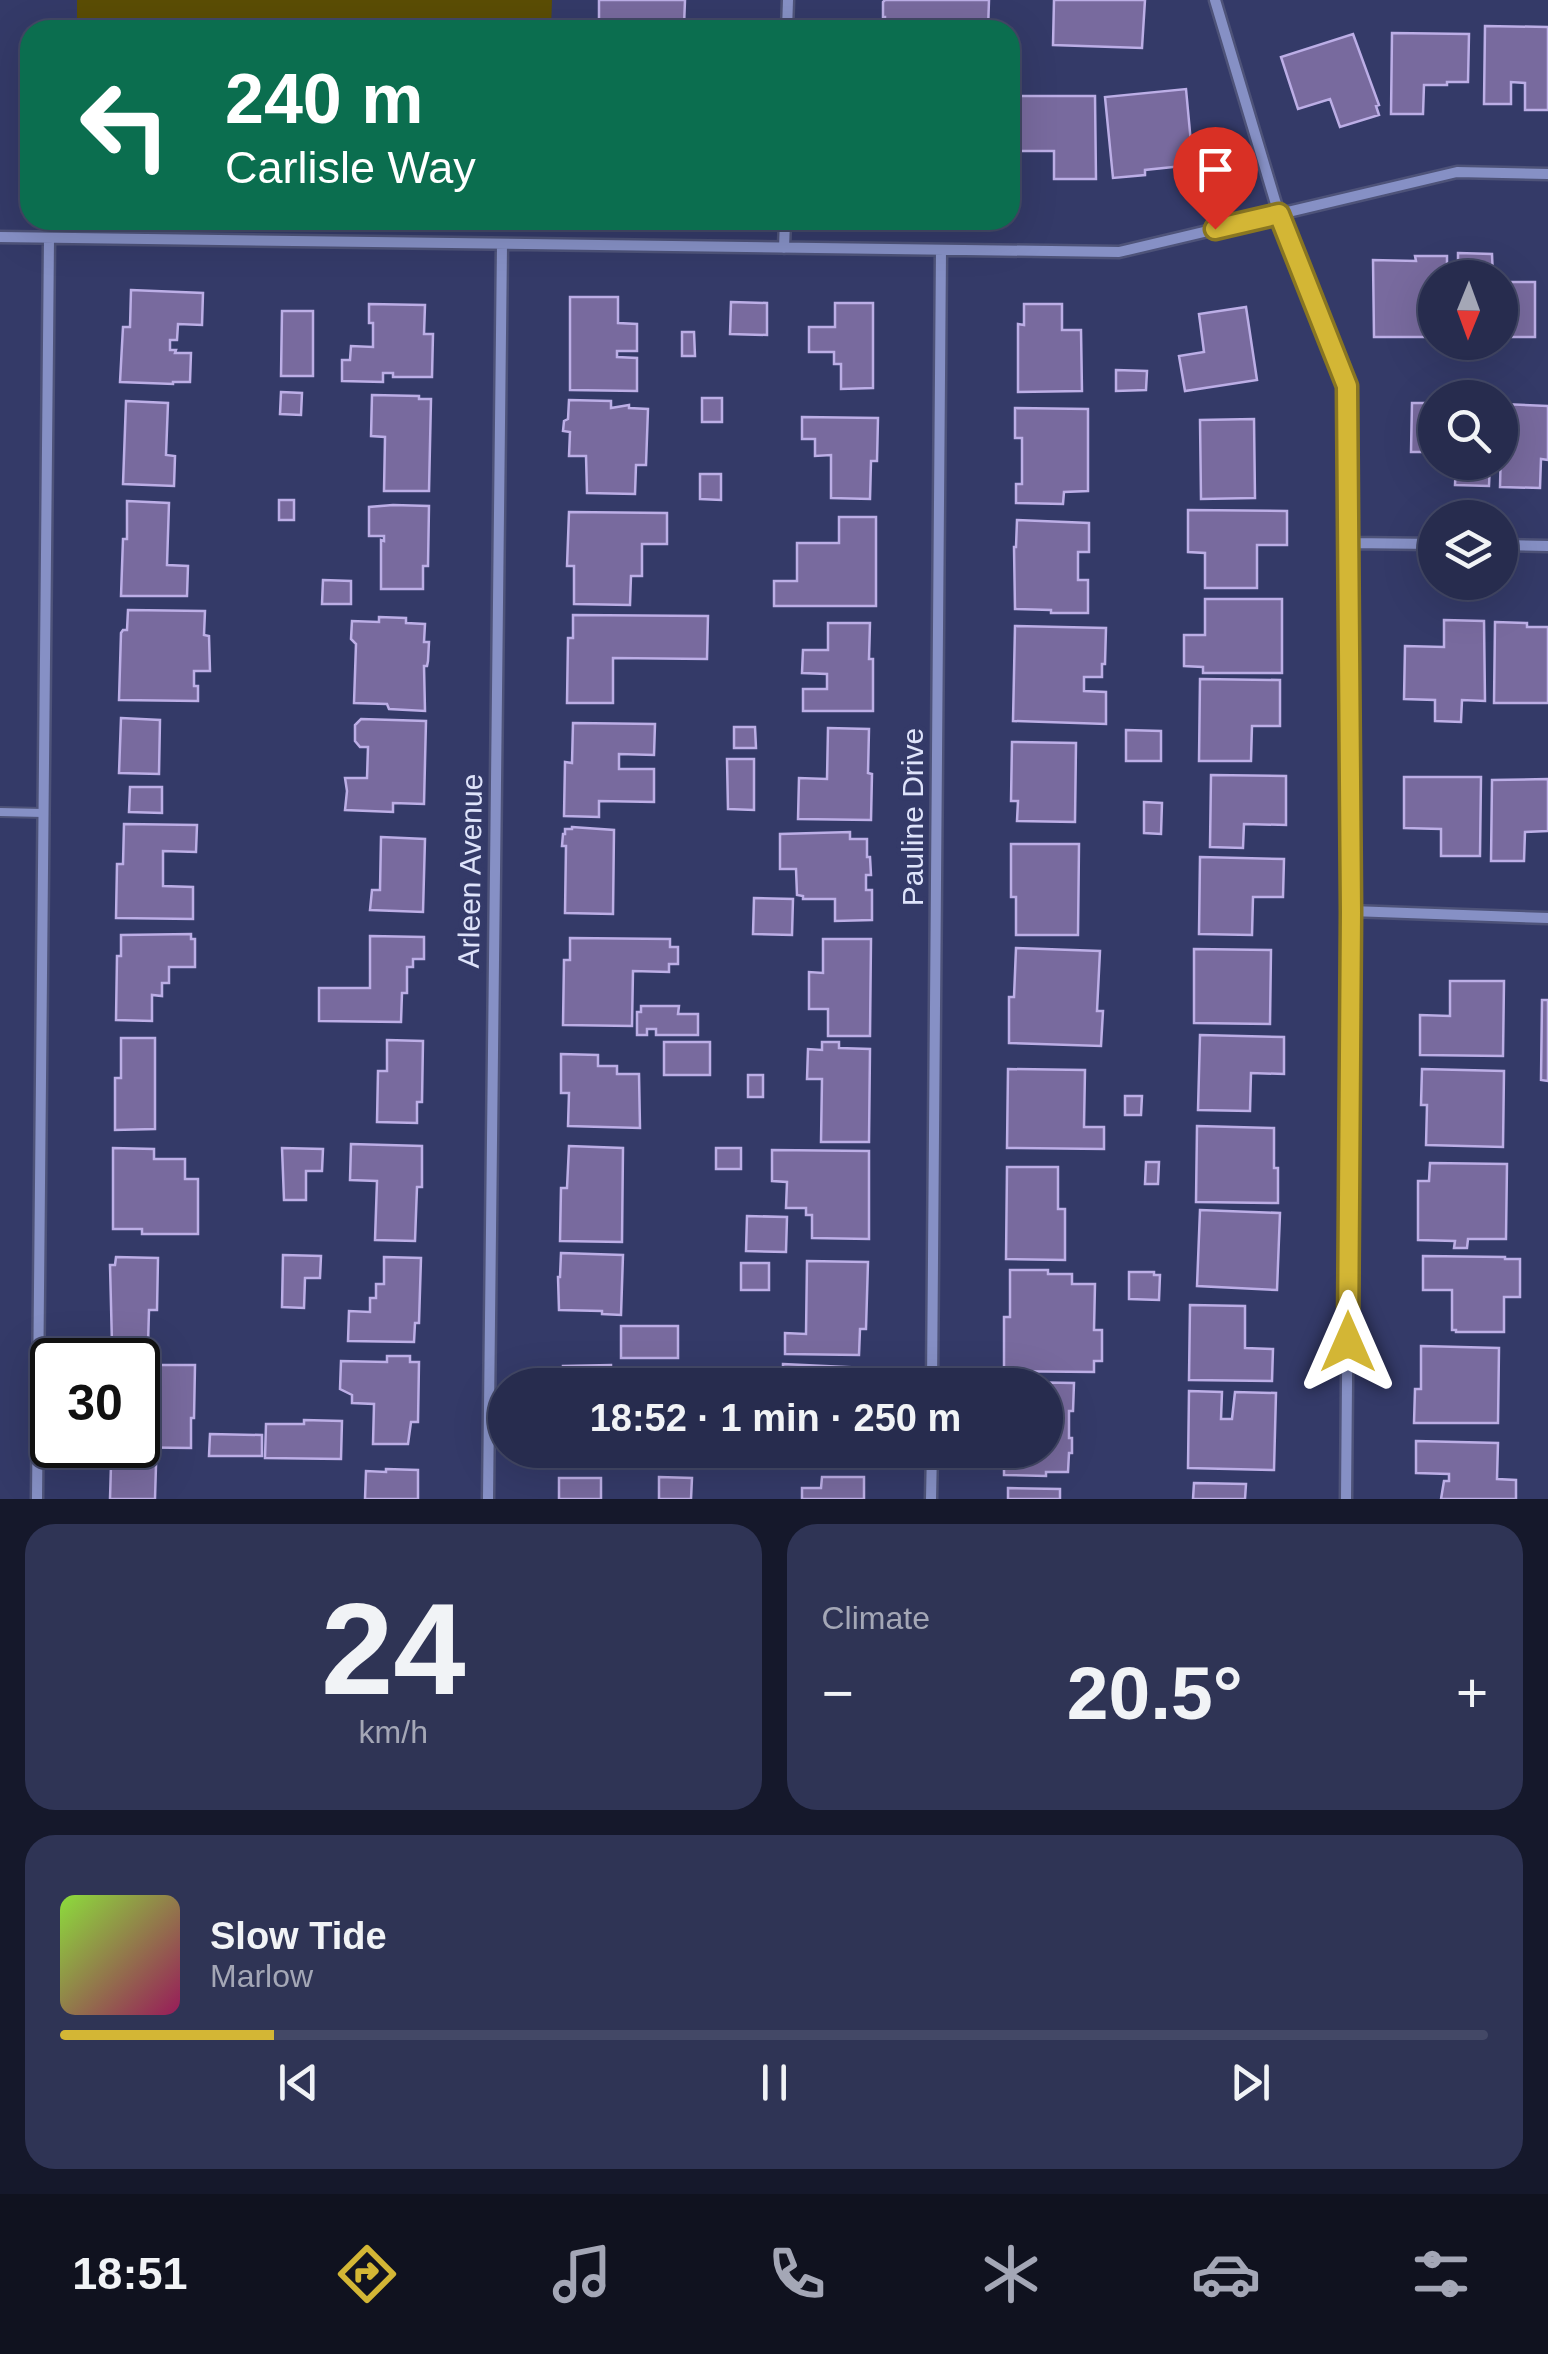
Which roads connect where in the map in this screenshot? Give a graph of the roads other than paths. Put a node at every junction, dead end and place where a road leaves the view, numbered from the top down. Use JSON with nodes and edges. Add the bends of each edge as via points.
{"nodes":[{"id":1,"x":1215,"y":0,"type":"edge"},
{"id":2,"x":1548,"y":174,"type":"edge"},
{"id":3,"x":1279,"y":214,"type":"junction"},
{"id":4,"x":785,"y":230,"type":"edge"},
{"id":5,"x":0,"y":237,"type":"edge"},
{"id":6,"x":49,"y":238,"type":"junction"},
{"id":7,"x":502,"y":244,"type":"junction"},
{"id":8,"x":784,"y":248,"type":"junction"},
{"id":9,"x":941,"y":250,"type":"junction"},
{"id":10,"x":1350,"y":543,"type":"junction"},
{"id":11,"x":1418,"y":544,"type":"edge"},
{"id":12,"x":1518,"y":545,"type":"edge"},
{"id":13,"x":1548,"y":546,"type":"edge"},
{"id":14,"x":0,"y":812,"type":"edge"},
{"id":15,"x":44,"y":813,"type":"junction"},
{"id":16,"x":1351,"y":912,"type":"junction"},
{"id":17,"x":1548,"y":918,"type":"edge"},
{"id":18,"x":932,"y":1368,"type":"edge"},
{"id":19,"x":932,"y":1468,"type":"edge"},
{"id":20,"x":36,"y":1499,"type":"edge"},
{"id":21,"x":488,"y":1499,"type":"edge"},
{"id":22,"x":932,"y":1499,"type":"edge"},
{"id":23,"x":1346,"y":1499,"type":"edge"}],
"edges":[{"from":1,"to":3,"type":"street"},
{"from":2,"to":3,"type":"street","via":[[1457,172]]},
{"from":3,"to":9,"type":"street","via":[[1119,252]]},
{"from":3,"to":10,"type":"street","via":[[1347,386]]},
{"from":4,"to":8,"type":"street"},
{"from":5,"to":6,"type":"street"},
{"from":6,"to":7,"type":"street"},
{"from":6,"to":15,"type":"street"},
{"from":7,"to":8,"type":"street"},
{"from":7,"to":21,"type":"street","name":"Arleen Avenue"},
{"from":8,"to":9,"type":"street"},
{"from":9,"to":18,"type":"street","name":"Pauline Drive"},
{"from":10,"to":11,"type":"street"},
{"from":10,"to":16,"type":"street"},
{"from":12,"to":13,"type":"street"},
{"from":14,"to":15,"type":"lane"},
{"from":15,"to":20,"type":"street"},
{"from":16,"to":17,"type":"street"},
{"from":16,"to":23,"type":"street"},
{"from":19,"to":22,"type":"street"}]}
